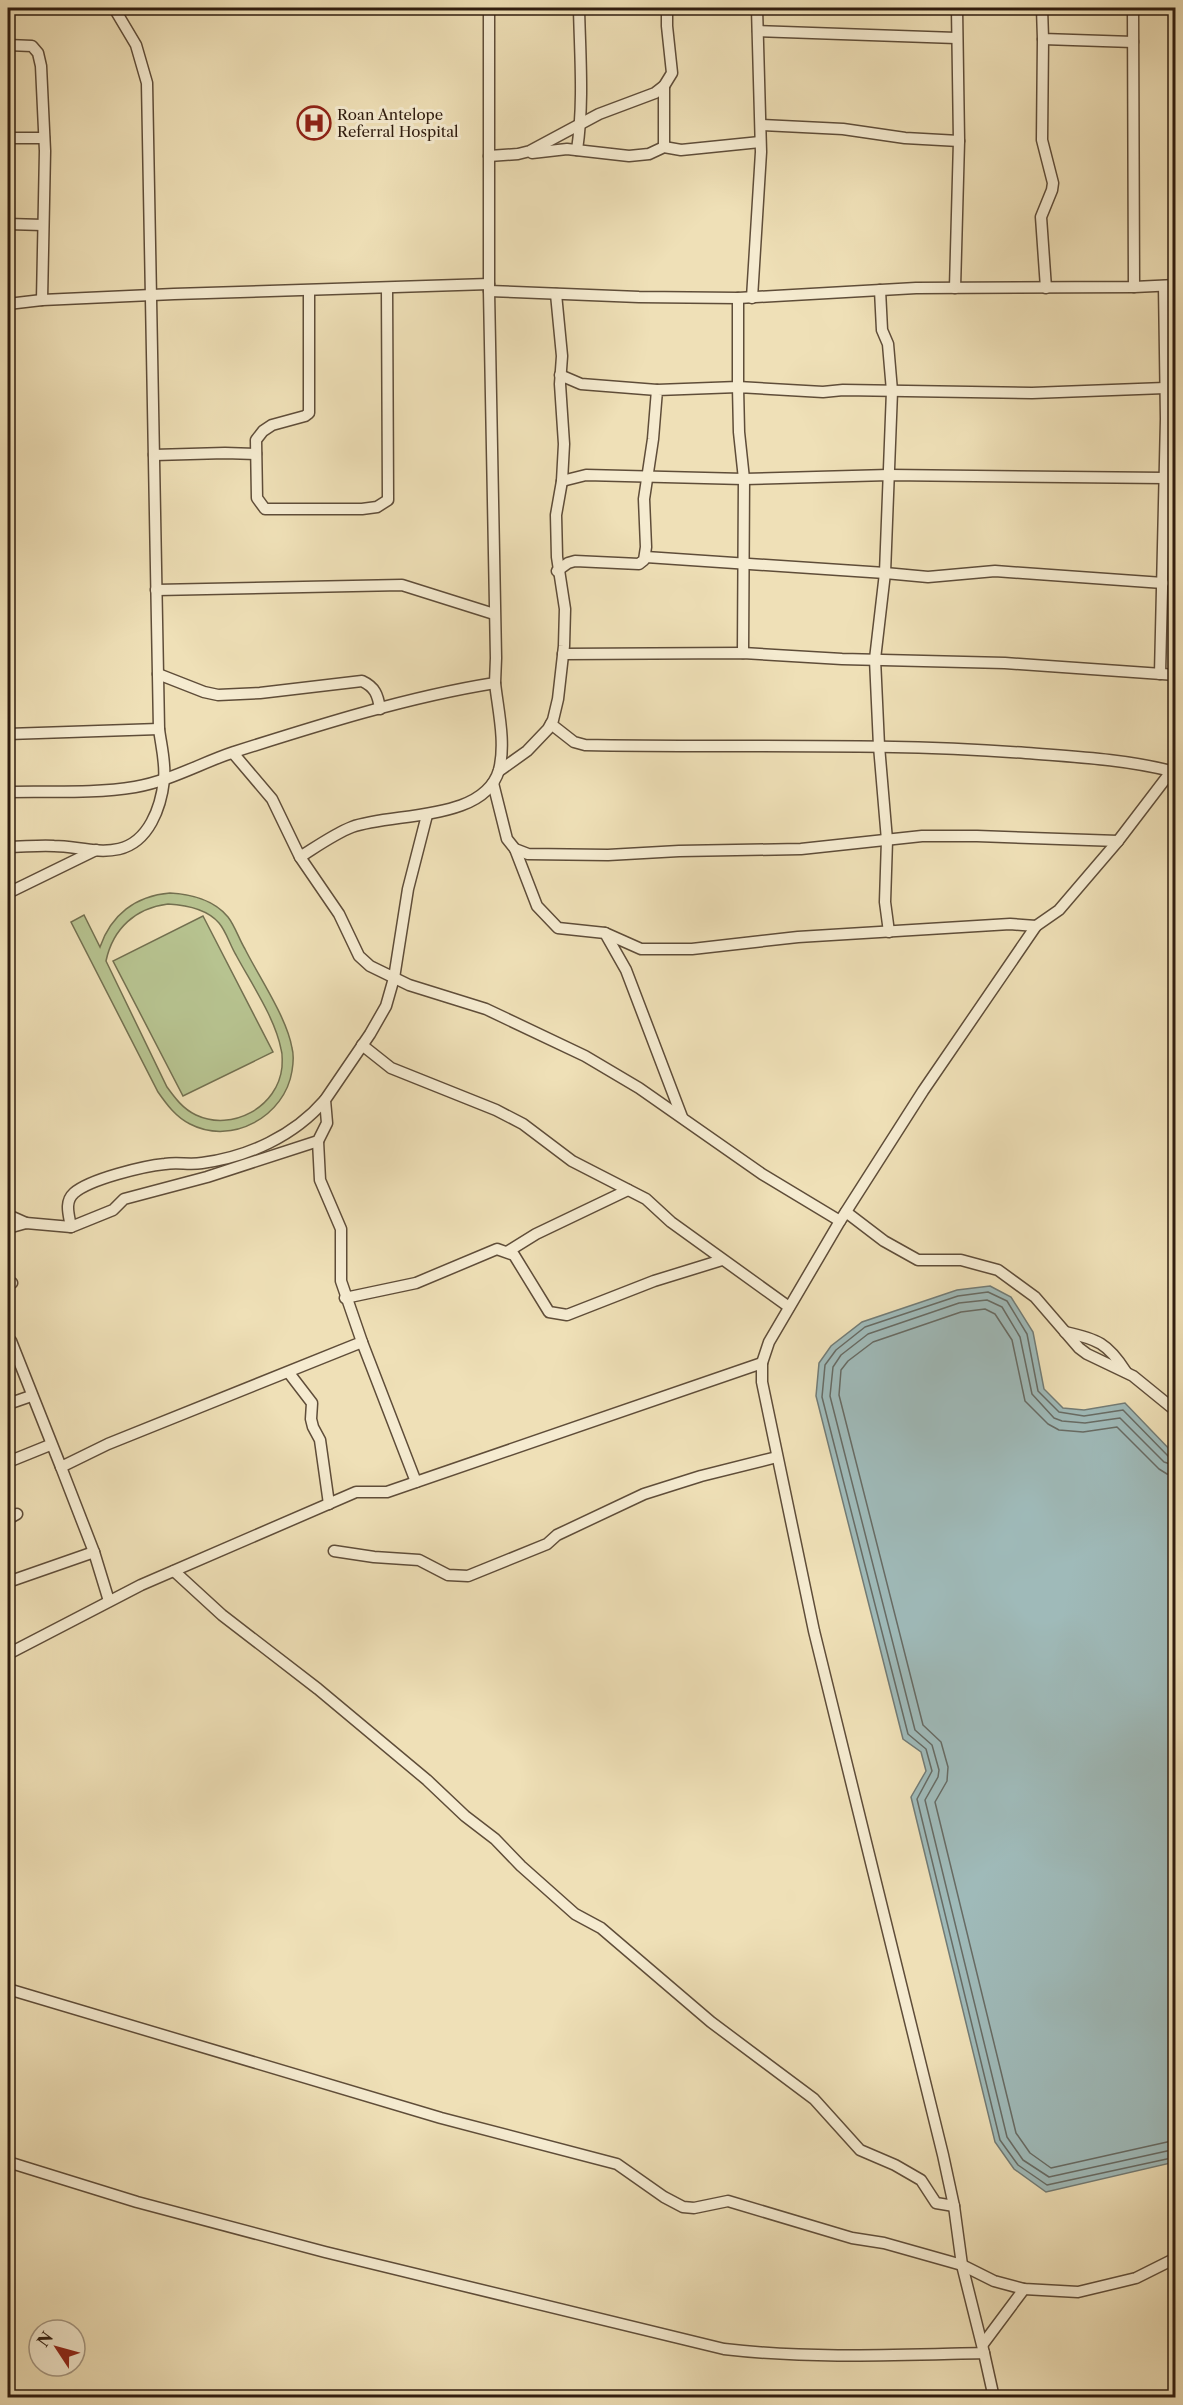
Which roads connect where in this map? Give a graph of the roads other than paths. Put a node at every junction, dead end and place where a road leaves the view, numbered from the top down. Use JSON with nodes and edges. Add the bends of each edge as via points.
{"nodes":[{"id":1,"x":114,"y":8,"type":"edge"},
{"id":2,"x":489,"y":8,"type":"edge"},
{"id":3,"x":579,"y":8,"type":"edge"},
{"id":4,"x":667,"y":8,"type":"edge"},
{"id":5,"x":757,"y":8,"type":"edge"},
{"id":6,"x":957,"y":8,"type":"edge"},
{"id":7,"x":1042,"y":8,"type":"edge"},
{"id":8,"x":1133,"y":8,"type":"edge"},
{"id":9,"x":758,"y":31,"type":"junction"},
{"id":10,"x":956,"y":38,"type":"junction"},
{"id":11,"x":1043,"y":39,"type":"junction"},
{"id":12,"x":1133,"y":42,"type":"junction"},
{"id":13,"x":8,"y":45,"type":"edge"},
{"id":14,"x":664,"y":87,"type":"junction"},
{"id":15,"x":581,"y":122,"type":"junction"},
{"id":16,"x":761,"y":125,"type":"junction"},
{"id":17,"x":8,"y":138,"type":"edge"},
{"id":18,"x":44,"y":138,"type":"junction"},
{"id":19,"x":959,"y":141,"type":"junction"},
{"id":20,"x":760,"y":142,"type":"junction"},
{"id":21,"x":664,"y":147,"type":"junction"},
{"id":22,"x":577,"y":150,"type":"junction"},
{"id":23,"x":518,"y":154,"type":"junction"},
{"id":24,"x":489,"y":156,"type":"junction"},
{"id":25,"x":8,"y":224,"type":"edge"},
{"id":26,"x":44,"y":225,"type":"junction"},
{"id":27,"x":1170,"y":285,"type":"edge"},
{"id":28,"x":387,"y":288,"type":"junction"},
{"id":29,"x":489,"y":288,"type":"junction"},
{"id":30,"x":955,"y":288,"type":"junction"},
{"id":31,"x":1046,"y":288,"type":"junction"},
{"id":32,"x":1134,"y":288,"type":"junction"},
{"id":33,"x":880,"y":290,"type":"junction"},
{"id":34,"x":309,"y":291,"type":"junction"},
{"id":35,"x":556,"y":294,"type":"junction"},
{"id":36,"x":152,"y":295,"type":"junction"},
{"id":37,"x":738,"y":298,"type":"junction"},
{"id":38,"x":752,"y":298,"type":"junction"},
{"id":39,"x":42,"y":300,"type":"junction"},
{"id":40,"x":8,"y":304,"type":"edge"},
{"id":41,"x":560,"y":375,"type":"junction"},
{"id":42,"x":738,"y":387,"type":"junction"},
{"id":43,"x":1166,"y":388,"type":"junction"},
{"id":44,"x":657,"y":390,"type":"junction"},
{"id":45,"x":892,"y":391,"type":"junction"},
{"id":46,"x":256,"y":454,"type":"junction"},
{"id":47,"x":154,"y":456,"type":"junction"},
{"id":48,"x":889,"y":475,"type":"junction"},
{"id":49,"x":646,"y":477,"type":"junction"},
{"id":50,"x":1166,"y":478,"type":"junction"},
{"id":51,"x":744,"y":479,"type":"junction"},
{"id":52,"x":562,"y":481,"type":"junction"},
{"id":53,"x":646,"y":557,"type":"junction"},
{"id":54,"x":744,"y":563,"type":"junction"},
{"id":55,"x":557,"y":571,"type":"junction"},
{"id":56,"x":885,"y":573,"type":"junction"},
{"id":57,"x":1163,"y":583,"type":"junction"},
{"id":58,"x":156,"y":590,"type":"junction"},
{"id":59,"x":494,"y":614,"type":"junction"},
{"id":60,"x":743,"y":653,"type":"junction"},
{"id":61,"x":563,"y":654,"type":"junction"},
{"id":62,"x":875,"y":659,"type":"junction"},
{"id":63,"x":158,"y":674,"type":"junction"},
{"id":64,"x":1160,"y":674,"type":"junction"},
{"id":65,"x":1176,"y":675,"type":"edge"},
{"id":66,"x":495,"y":683,"type":"junction"},
{"id":67,"x":380,"y":709,"type":"junction"},
{"id":68,"x":551,"y":724,"type":"junction"},
{"id":69,"x":159,"y":729,"type":"junction"},
{"id":70,"x":8,"y":735,"type":"edge"},
{"id":71,"x":879,"y":746,"type":"junction"},
{"id":72,"x":233,"y":753,"type":"junction"},
{"id":73,"x":1173,"y":768,"type":"edge"},
{"id":74,"x":499,"y":771,"type":"junction"},
{"id":75,"x":164,"y":779,"type":"junction"},
{"id":76,"x":493,"y":783,"type":"junction"},
{"id":77,"x":8,"y":792,"type":"edge"},
{"id":78,"x":427,"y":815,"type":"junction"},
{"id":79,"x":887,"y":840,"type":"junction"},
{"id":80,"x":1118,"y":841,"type":"junction"},
{"id":81,"x":8,"y":847,"type":"edge"},
{"id":82,"x":515,"y":849,"type":"junction"},
{"id":83,"x":96,"y":850,"type":"junction"},
{"id":84,"x":300,"y":857,"type":"junction"},
{"id":85,"x":8,"y":893,"type":"edge"},
{"id":86,"x":1036,"y":926,"type":"junction"},
{"id":87,"x":890,"y":932,"type":"junction"},
{"id":88,"x":605,"y":933,"type":"junction"},
{"id":89,"x":394,"y":978,"type":"junction"},
{"id":90,"x":362,"y":1045,"type":"junction"},
{"id":91,"x":325,"y":1100,"type":"junction"},
{"id":92,"x":682,"y":1118,"type":"junction"},
{"id":93,"x":318,"y":1141,"type":"junction"},
{"id":94,"x":628,"y":1190,"type":"junction"},
{"id":95,"x":8,"y":1215,"type":"edge"},
{"id":96,"x":843,"y":1217,"type":"junction"},
{"id":97,"x":26,"y":1223,"type":"junction"},
{"id":98,"x":71,"y":1227,"type":"junction"},
{"id":99,"x":8,"y":1228,"type":"edge"},
{"id":100,"x":507,"y":1252,"type":"junction"},
{"id":101,"x":722,"y":1260,"type":"junction"},
{"id":102,"x":345,"y":1298,"type":"junction"},
{"id":103,"x":789,"y":1307,"type":"junction"},
{"id":104,"x":1065,"y":1332,"type":"junction"},
{"id":105,"x":8,"y":1342,"type":"edge"},
{"id":106,"x":362,"y":1342,"type":"junction"},
{"id":107,"x":762,"y":1363,"type":"junction"},
{"id":108,"x":1126,"y":1372,"type":"junction"},
{"id":109,"x":290,"y":1373,"type":"junction"},
{"id":110,"x":31,"y":1396,"type":"junction"},
{"id":111,"x":8,"y":1404,"type":"edge"},
{"id":112,"x":1176,"y":1411,"type":"edge"},
{"id":113,"x":50,"y":1445,"type":"junction"},
{"id":114,"x":777,"y":1457,"type":"junction"},
{"id":115,"x":8,"y":1462,"type":"edge"},
{"id":116,"x":61,"y":1467,"type":"junction"},
{"id":117,"x":416,"y":1482,"type":"junction"},
{"id":118,"x":329,"y":1504,"type":"junction"},
{"id":119,"x":334,"y":1551,"type":"dead end"},
{"id":120,"x":94,"y":1552,"type":"junction"},
{"id":121,"x":174,"y":1570,"type":"junction"},
{"id":122,"x":8,"y":1582,"type":"edge"},
{"id":123,"x":109,"y":1601,"type":"junction"},
{"id":124,"x":8,"y":1654,"type":"edge"},
{"id":125,"x":8,"y":1989,"type":"edge"},
{"id":126,"x":8,"y":2162,"type":"edge"},
{"id":127,"x":954,"y":2206,"type":"junction"},
{"id":128,"x":1176,"y":2258,"type":"edge"},
{"id":129,"x":962,"y":2265,"type":"junction"},
{"id":130,"x":1024,"y":2289,"type":"junction"},
{"id":131,"x":984,"y":2349,"type":"junction"},
{"id":132,"x":994,"y":2397,"type":"edge"}],
"edges":[{"from":1,"to":36,"type":"street","via":[[136,45],[147,83]]},
{"from":2,"to":24,"type":"street"},
{"from":3,"to":15,"type":"street"},
{"from":4,"to":14,"type":"street","via":[[672,73]]},
{"from":5,"to":9,"type":"street"},
{"from":6,"to":10,"type":"street"},
{"from":7,"to":11,"type":"street"},
{"from":8,"to":12,"type":"street"},
{"from":9,"to":10,"type":"street"},
{"from":9,"to":16,"type":"street"},
{"from":10,"to":19,"type":"street"},
{"from":11,"to":12,"type":"street"},
{"from":11,"to":31,"type":"street","via":[[1042,140],[1053,183],[1041,217]]},
{"from":12,"to":32,"type":"street"},
{"from":13,"to":18,"type":"street","via":[[32,46],[38,53]]},
{"from":14,"to":15,"type":"street"},
{"from":14,"to":21,"type":"street"},
{"from":15,"to":22,"type":"street"},
{"from":15,"to":23,"type":"street"},
{"from":16,"to":19,"type":"street"},
{"from":16,"to":20,"type":"street"},
{"from":17,"to":18,"type":"street"},
{"from":18,"to":26,"type":"street"},
{"from":19,"to":30,"type":"street"},
{"from":20,"to":21,"type":"street","via":[[681,150]]},
{"from":20,"to":38,"type":"street"},
{"from":21,"to":22,"type":"street","via":[[649,154],[629,156]]},
{"from":22,"to":23,"type":"street"},
{"from":23,"to":24,"type":"street"},
{"from":24,"to":29,"type":"street"},
{"from":25,"to":26,"type":"street"},
{"from":26,"to":39,"type":"street"},
{"from":27,"to":32,"type":"street"},
{"from":27,"to":43,"type":"street"},
{"from":28,"to":29,"type":"street"},
{"from":28,"to":34,"type":"street"},
{"from":28,"to":46,"type":"street","via":[[388,500],[384,505],[362,509],[265,509],[257,498]]},
{"from":29,"to":35,"type":"street"},
{"from":29,"to":59,"type":"street"},
{"from":30,"to":31,"type":"street"},
{"from":30,"to":33,"type":"street"},
{"from":31,"to":32,"type":"street"},
{"from":33,"to":38,"type":"street"},
{"from":33,"to":45,"type":"street"},
{"from":34,"to":36,"type":"street"},
{"from":34,"to":46,"type":"street","via":[[309,412],[263,431],[256,440]]},
{"from":35,"to":37,"type":"street"},
{"from":35,"to":41,"type":"street"},
{"from":36,"to":39,"type":"street"},
{"from":36,"to":47,"type":"street"},
{"from":37,"to":38,"type":"street"},
{"from":37,"to":42,"type":"street"},
{"from":39,"to":40,"type":"street"},
{"from":41,"to":44,"type":"street","via":[[581,384]]},
{"from":41,"to":52,"type":"street"},
{"from":42,"to":44,"type":"street"},
{"from":42,"to":45,"type":"street"},
{"from":42,"to":51,"type":"street"},
{"from":43,"to":45,"type":"street","via":[[1032,393]]},
{"from":43,"to":50,"type":"street"},
{"from":44,"to":49,"type":"street"},
{"from":45,"to":48,"type":"street"},
{"from":46,"to":47,"type":"street"},
{"from":47,"to":58,"type":"street"},
{"from":48,"to":50,"type":"street"},
{"from":48,"to":51,"type":"street"},
{"from":48,"to":56,"type":"street"},
{"from":49,"to":51,"type":"street"},
{"from":49,"to":52,"type":"street","via":[[586,475]]},
{"from":49,"to":53,"type":"street"},
{"from":50,"to":57,"type":"street"},
{"from":51,"to":54,"type":"street"},
{"from":52,"to":55,"type":"street","via":[[556,515]]},
{"from":53,"to":54,"type":"street"},
{"from":53,"to":55,"type":"street","via":[[639,564],[575,561]]},
{"from":54,"to":56,"type":"street"},
{"from":54,"to":60,"type":"street"},
{"from":55,"to":61,"type":"street","via":[[565,609]]},
{"from":56,"to":57,"type":"street","via":[[928,577],[994,571]]},
{"from":56,"to":62,"type":"street"},
{"from":57,"to":64,"type":"street"},
{"from":58,"to":59,"type":"street","via":[[402,585]]},
{"from":58,"to":63,"type":"street"},
{"from":59,"to":66,"type":"street"},
{"from":60,"to":61,"type":"street"},
{"from":60,"to":62,"type":"street"},
{"from":61,"to":68,"type":"street"},
{"from":62,"to":64,"type":"street"},
{"from":62,"to":71,"type":"street"},
{"from":63,"to":67,"type":"street","via":[[218,695],[362,681],[371,685]]},
{"from":63,"to":69,"type":"street"},
{"from":64,"to":65,"type":"street"},
{"from":66,"to":67,"type":"street"},
{"from":66,"to":74,"type":"street","via":[[500,726]]},
{"from":67,"to":72,"type":"street"},
{"from":68,"to":71,"type":"street","via":[[574,742],[585,745]]},
{"from":68,"to":74,"type":"street","via":[[527,751]]},
{"from":69,"to":70,"type":"street"},
{"from":69,"to":75,"type":"street"},
{"from":71,"to":73,"type":"street","via":[[989,750]]},
{"from":71,"to":79,"type":"street"},
{"from":72,"to":75,"type":"street"},
{"from":72,"to":84,"type":"street","via":[[272,798]]},
{"from":73,"to":80,"type":"street"},
{"from":74,"to":76,"type":"street"},
{"from":75,"to":77,"type":"street","via":[[135,787]]},
{"from":75,"to":83,"type":"street","via":[[153,821],[145,832],[119,849]]},
{"from":76,"to":78,"type":"street","via":[[478,797]]},
{"from":76,"to":82,"type":"street","via":[[507,839]]},
{"from":78,"to":84,"type":"street","via":[[384,819],[351,828]]},
{"from":78,"to":89,"type":"street","via":[[408,889]]},
{"from":79,"to":80,"type":"street","via":[[977,836]]},
{"from":79,"to":82,"type":"street","via":[[801,849],[608,855],[528,854]]},
{"from":79,"to":87,"type":"street","via":[[885,902]]},
{"from":80,"to":86,"type":"street","via":[[1059,910]]},
{"from":81,"to":83,"type":"street","via":[[53,845]]},
{"from":82,"to":88,"type":"street","via":[[537,906],[558,928]]},
{"from":83,"to":85,"type":"street"},
{"from":84,"to":89,"type":"street","via":[[339,914],[359,956]]},
{"from":86,"to":87,"type":"street","via":[[1010,924]]},
{"from":86,"to":96,"type":"street"},
{"from":87,"to":88,"type":"street","via":[[692,949],[641,948]]},
{"from":88,"to":92,"type":"street","via":[[626,970]]},
{"from":89,"to":90,"type":"street","via":[[386,1005]]},
{"from":89,"to":92,"type":"street","via":[[486,1009],[541,1034],[585,1056]]},
{"from":90,"to":91,"type":"street"},
{"from":90,"to":94,"type":"street","via":[[391,1068],[523,1124],[572,1161]]},
{"from":91,"to":93,"type":"street","via":[[327,1123]]},
{"from":91,"to":98,"type":"street","via":[[301,1124],[250,1151],[202,1163],[166,1163],[124,1172],[84,1187],[74,1192],[67,1205]]},
{"from":92,"to":96,"type":"street","via":[[762,1174]]},
{"from":93,"to":98,"type":"street","via":[[124,1199],[113,1210]]},
{"from":93,"to":102,"type":"street","via":[[320,1180],[341,1229],[341,1281]]},
{"from":94,"to":100,"type":"street"},
{"from":94,"to":101,"type":"street","via":[[646,1199]]},
{"from":95,"to":97,"type":"street"},
{"from":96,"to":103,"type":"street"},
{"from":96,"to":104,"type":"street","via":[[918,1260],[961,1260],[998,1270],[1035,1297]]},
{"from":97,"to":98,"type":"street"},
{"from":97,"to":99,"type":"street"},
{"from":100,"to":101,"type":"street","via":[[514,1255],[549,1312],[567,1315]]},
{"from":100,"to":102,"type":"street","via":[[497,1249],[416,1283]]},
{"from":101,"to":103,"type":"street"},
{"from":102,"to":106,"type":"street"},
{"from":103,"to":107,"type":"street"},
{"from":104,"to":108,"type":"street","via":[[1087,1354]]},
{"from":104,"to":108,"type":"street","via":[[1104,1344]]},
{"from":105,"to":110,"type":"street"},
{"from":106,"to":109,"type":"street"},
{"from":106,"to":117,"type":"street"},
{"from":107,"to":114,"type":"street"},
{"from":107,"to":117,"type":"street"},
{"from":108,"to":112,"type":"street"},
{"from":109,"to":116,"type":"street","via":[[108,1444]]},
{"from":109,"to":118,"type":"street","via":[[312,1403],[311,1419],[320,1440]]},
{"from":110,"to":111,"type":"street"},
{"from":110,"to":113,"type":"street"},
{"from":113,"to":115,"type":"street"},
{"from":113,"to":116,"type":"street"},
{"from":114,"to":119,"type":"street","via":[[701,1476],[627,1501],[557,1535],[547,1544],[468,1576],[448,1575],[419,1560]]},
{"from":114,"to":127,"type":"street","via":[[814,1631]]},
{"from":116,"to":120,"type":"street"},
{"from":117,"to":118,"type":"street","via":[[387,1492],[356,1492]]},
{"from":118,"to":121,"type":"street"},
{"from":120,"to":122,"type":"street"},
{"from":120,"to":123,"type":"street"},
{"from":121,"to":123,"type":"street"},
{"from":121,"to":127,"type":"street","via":[[222,1615],[427,1780],[575,1914],[602,1928],[711,2022],[814,2099],[860,2150],[921,2180],[936,2203]]},
{"from":123,"to":124,"type":"street"},
{"from":125,"to":129,"type":"street","via":[[441,2118],[617,2164],[683,2207],[728,2200],[852,2238]]},
{"from":126,"to":131,"type":"street","via":[[137,2202],[325,2252],[724,2349],[831,2357]]},
{"from":127,"to":129,"type":"street"},
{"from":128,"to":130,"type":"street","via":[[1136,2278],[1078,2292]]},
{"from":129,"to":130,"type":"street"},
{"from":129,"to":131,"type":"street"},
{"from":130,"to":131,"type":"street"},
{"from":131,"to":132,"type":"street"}]}
